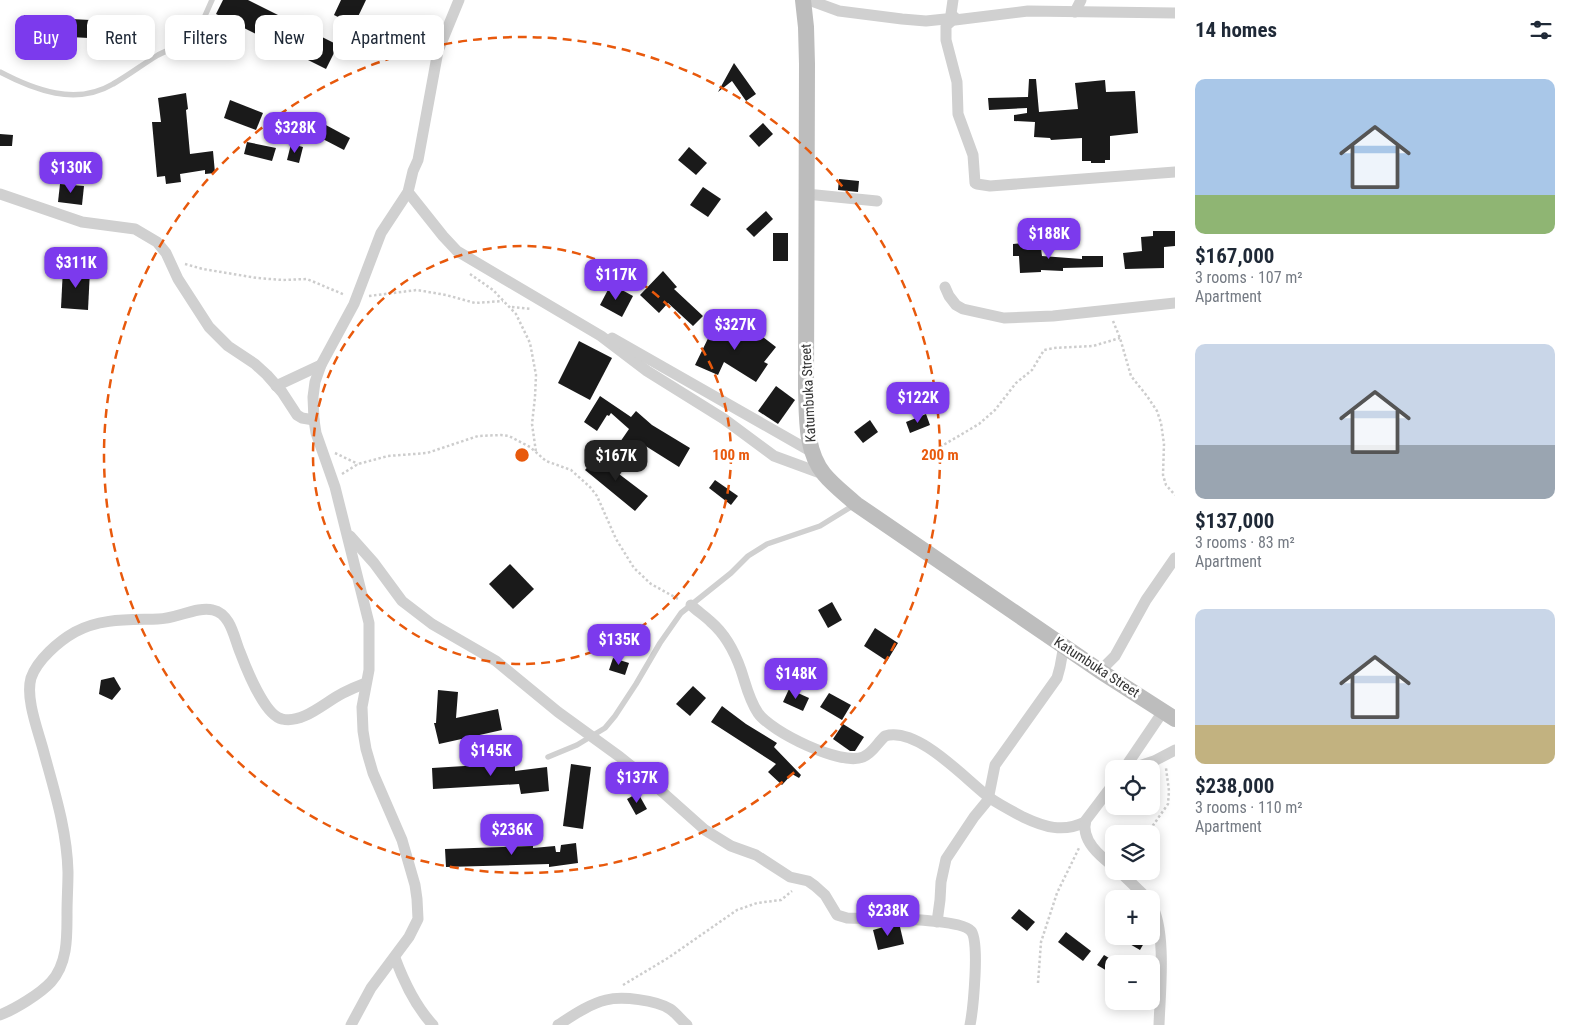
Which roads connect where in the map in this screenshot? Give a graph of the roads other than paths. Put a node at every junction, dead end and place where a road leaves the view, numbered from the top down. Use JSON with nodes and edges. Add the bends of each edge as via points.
{"nodes":[{"id":1,"x":212,"y":0,"type":"edge"},
{"id":2,"x":459,"y":0,"type":"edge"},
{"id":3,"x":803,"y":0,"type":"edge"},
{"id":4,"x":810,"y":0,"type":"edge"},
{"id":5,"x":953,"y":0,"type":"edge"},
{"id":6,"x":1081,"y":0,"type":"edge"},
{"id":7,"x":1075,"y":12,"type":"junction"},
{"id":8,"x":1175,"y":13,"type":"edge"},
{"id":9,"x":955,"y":18,"type":"junction"},
{"id":10,"x":0,"y":72,"type":"edge"},
{"id":11,"x":1175,"y":172,"type":"edge"},
{"id":12,"x":408,"y":192,"type":"junction"},
{"id":13,"x":0,"y":194,"type":"edge"},
{"id":14,"x":806,"y":194,"type":"junction"},
{"id":15,"x":877,"y":201,"type":"dead end"},
{"id":16,"x":945,"y":287,"type":"dead end"},
{"id":17,"x":1175,"y":303,"type":"edge"},
{"id":18,"x":321,"y":364,"type":"junction"},
{"id":19,"x":276,"y":386,"type":"junction"},
{"id":20,"x":314,"y":420,"type":"junction"},
{"id":21,"x":812,"y":452,"type":"junction"},
{"id":22,"x":824,"y":474,"type":"junction"},
{"id":23,"x":856,"y":504,"type":"junction"},
{"id":24,"x":347,"y":532,"type":"junction"},
{"id":25,"x":1175,"y":558,"type":"edge"},
{"id":26,"x":690,"y":605,"type":"junction"},
{"id":27,"x":1064,"y":645,"type":"junction"},
{"id":28,"x":1100,"y":670,"type":"junction"},
{"id":29,"x":366,"y":683,"type":"junction"},
{"id":30,"x":1169,"y":715,"type":"edge"},
{"id":31,"x":592,"y":736,"type":"junction"},
{"id":32,"x":1175,"y":750,"type":"edge"},
{"id":33,"x":548,"y":757,"type":"dead end"},
{"id":34,"x":1132,"y":760,"type":"edge"},
{"id":35,"x":1155,"y":760,"type":"edge"},
{"id":36,"x":989,"y":797,"type":"junction"},
{"id":37,"x":1105,"y":797,"type":"edge"},
{"id":38,"x":1085,"y":828,"type":"junction"},
{"id":39,"x":1105,"y":859,"type":"edge"},
{"id":40,"x":1128,"y":880,"type":"edge"},
{"id":41,"x":1139,"y":890,"type":"edge"},
{"id":42,"x":937,"y":922,"type":"junction"},
{"id":43,"x":1160,"y":942,"type":"edge"},
{"id":44,"x":394,"y":958,"type":"junction"},
{"id":45,"x":0,"y":1015,"type":"edge"},
{"id":46,"x":351,"y":1025,"type":"edge"},
{"id":47,"x":433,"y":1025,"type":"edge"},
{"id":48,"x":558,"y":1025,"type":"edge"},
{"id":49,"x":687,"y":1025,"type":"edge"},
{"id":50,"x":970,"y":1025,"type":"edge"},
{"id":51,"x":1158,"y":1025,"type":"edge"}],
"edges":[{"from":1,"to":10,"type":"lane","via":[[204,18],[211,32],[161,53],[106,88],[83,94],[52,94]]},
{"from":2,"to":12,"type":"street","via":[[438,51],[418,160]]},
{"from":3,"to":14,"type":"main road","name":"Katumbuka Street","via":[[808,64]]},
{"from":4,"to":9,"type":"street","via":[[839,11],[902,19]]},
{"from":5,"to":9,"type":"street","via":[[951,14]]},
{"from":6,"to":7,"type":"street"},
{"from":7,"to":8,"type":"street"},
{"from":7,"to":9,"type":"street","via":[[1028,11]]},
{"from":9,"to":11,"type":"street","via":[[946,26],[945,36],[957,82],[960,121],[972,151],[974,179],[978,184],[990,186]]},
{"from":12,"to":18,"type":"street","via":[[381,233],[357,296]]},
{"from":12,"to":21,"type":"street","via":[[459,250]]},
{"from":12,"to":22,"type":"street","via":[[457,251],[601,336],[647,372],[724,419],[774,456]]},
{"from":13,"to":19,"type":"street","via":[[82,222],[135,229],[157,242],[210,327]]},
{"from":14,"to":15,"type":"street"},
{"from":14,"to":21,"type":"main road","name":"Katumbuka Street","via":[[806,388]]},
{"from":16,"to":17,"type":"street","via":[[956,306],[1004,318]]},
{"from":18,"to":19,"type":"street"},
{"from":18,"to":20,"type":"street","via":[[314,390]]},
{"from":19,"to":20,"type":"street","via":[[297,415]]},
{"from":20,"to":24,"type":"street"},
{"from":21,"to":22,"type":"main road","name":"Katumbuka Street"},
{"from":22,"to":23,"type":"main road","name":"Katumbuka Street"},
{"from":23,"to":26,"type":"lane","via":[[820,526],[757,549]]},
{"from":23,"to":27,"type":"main road","name":"Katumbuka Street"},
{"from":24,"to":29,"type":"street","via":[[369,623]]},
{"from":24,"to":31,"type":"street","via":[[402,601],[432,624],[496,661]]},
{"from":25,"to":28,"type":"street","via":[[1146,600],[1115,656]]},
{"from":26,"to":31,"type":"lane","via":[[674,623],[615,716]]},
{"from":26,"to":36,"type":"street","via":[[713,623],[725,638],[757,712],[776,730],[820,750],[854,758],[865,756],[885,736],[898,735],[940,755]]},
{"from":27,"to":28,"type":"main road","name":"Katumbuka Street"},
{"from":27,"to":36,"type":"street","via":[[1052,687],[995,765]]},
{"from":28,"to":30,"type":"main road","name":"Katumbuka Street"},
{"from":29,"to":44,"type":"street","via":[[362,707],[366,749],[405,847],[417,899],[417,922]]},
{"from":29,"to":45,"type":"street","via":[[298,718],[278,718],[258,693],[224,617],[204,609],[170,618],[102,622],[76,632],[49,652],[31,677],[30,699],[64,833],[68,874],[67,939],[59,968],[50,983]]},
{"from":30,"to":34,"type":"street"},
{"from":31,"to":33,"type":"lane"},
{"from":31,"to":42,"type":"street","via":[[705,830],[785,875],[808,881],[819,889],[840,917]]},
{"from":32,"to":35,"type":"street"},
{"from":36,"to":38,"type":"street","via":[[1047,827]]},
{"from":36,"to":42,"type":"street","via":[[946,859]]},
{"from":37,"to":38,"type":"street"},
{"from":38,"to":39,"type":"street","via":[[1087,839]]},
{"from":40,"to":41,"type":"street"},
{"from":42,"to":50,"type":"street","via":[[966,928],[975,938]]},
{"from":43,"to":51,"type":"street"},
{"from":44,"to":46,"type":"street","via":[[371,988]]},
{"from":44,"to":47,"type":"street","via":[[403,980]]},
{"from":48,"to":49,"type":"street","via":[[605,1000],[626,999],[665,1006]]}]}
